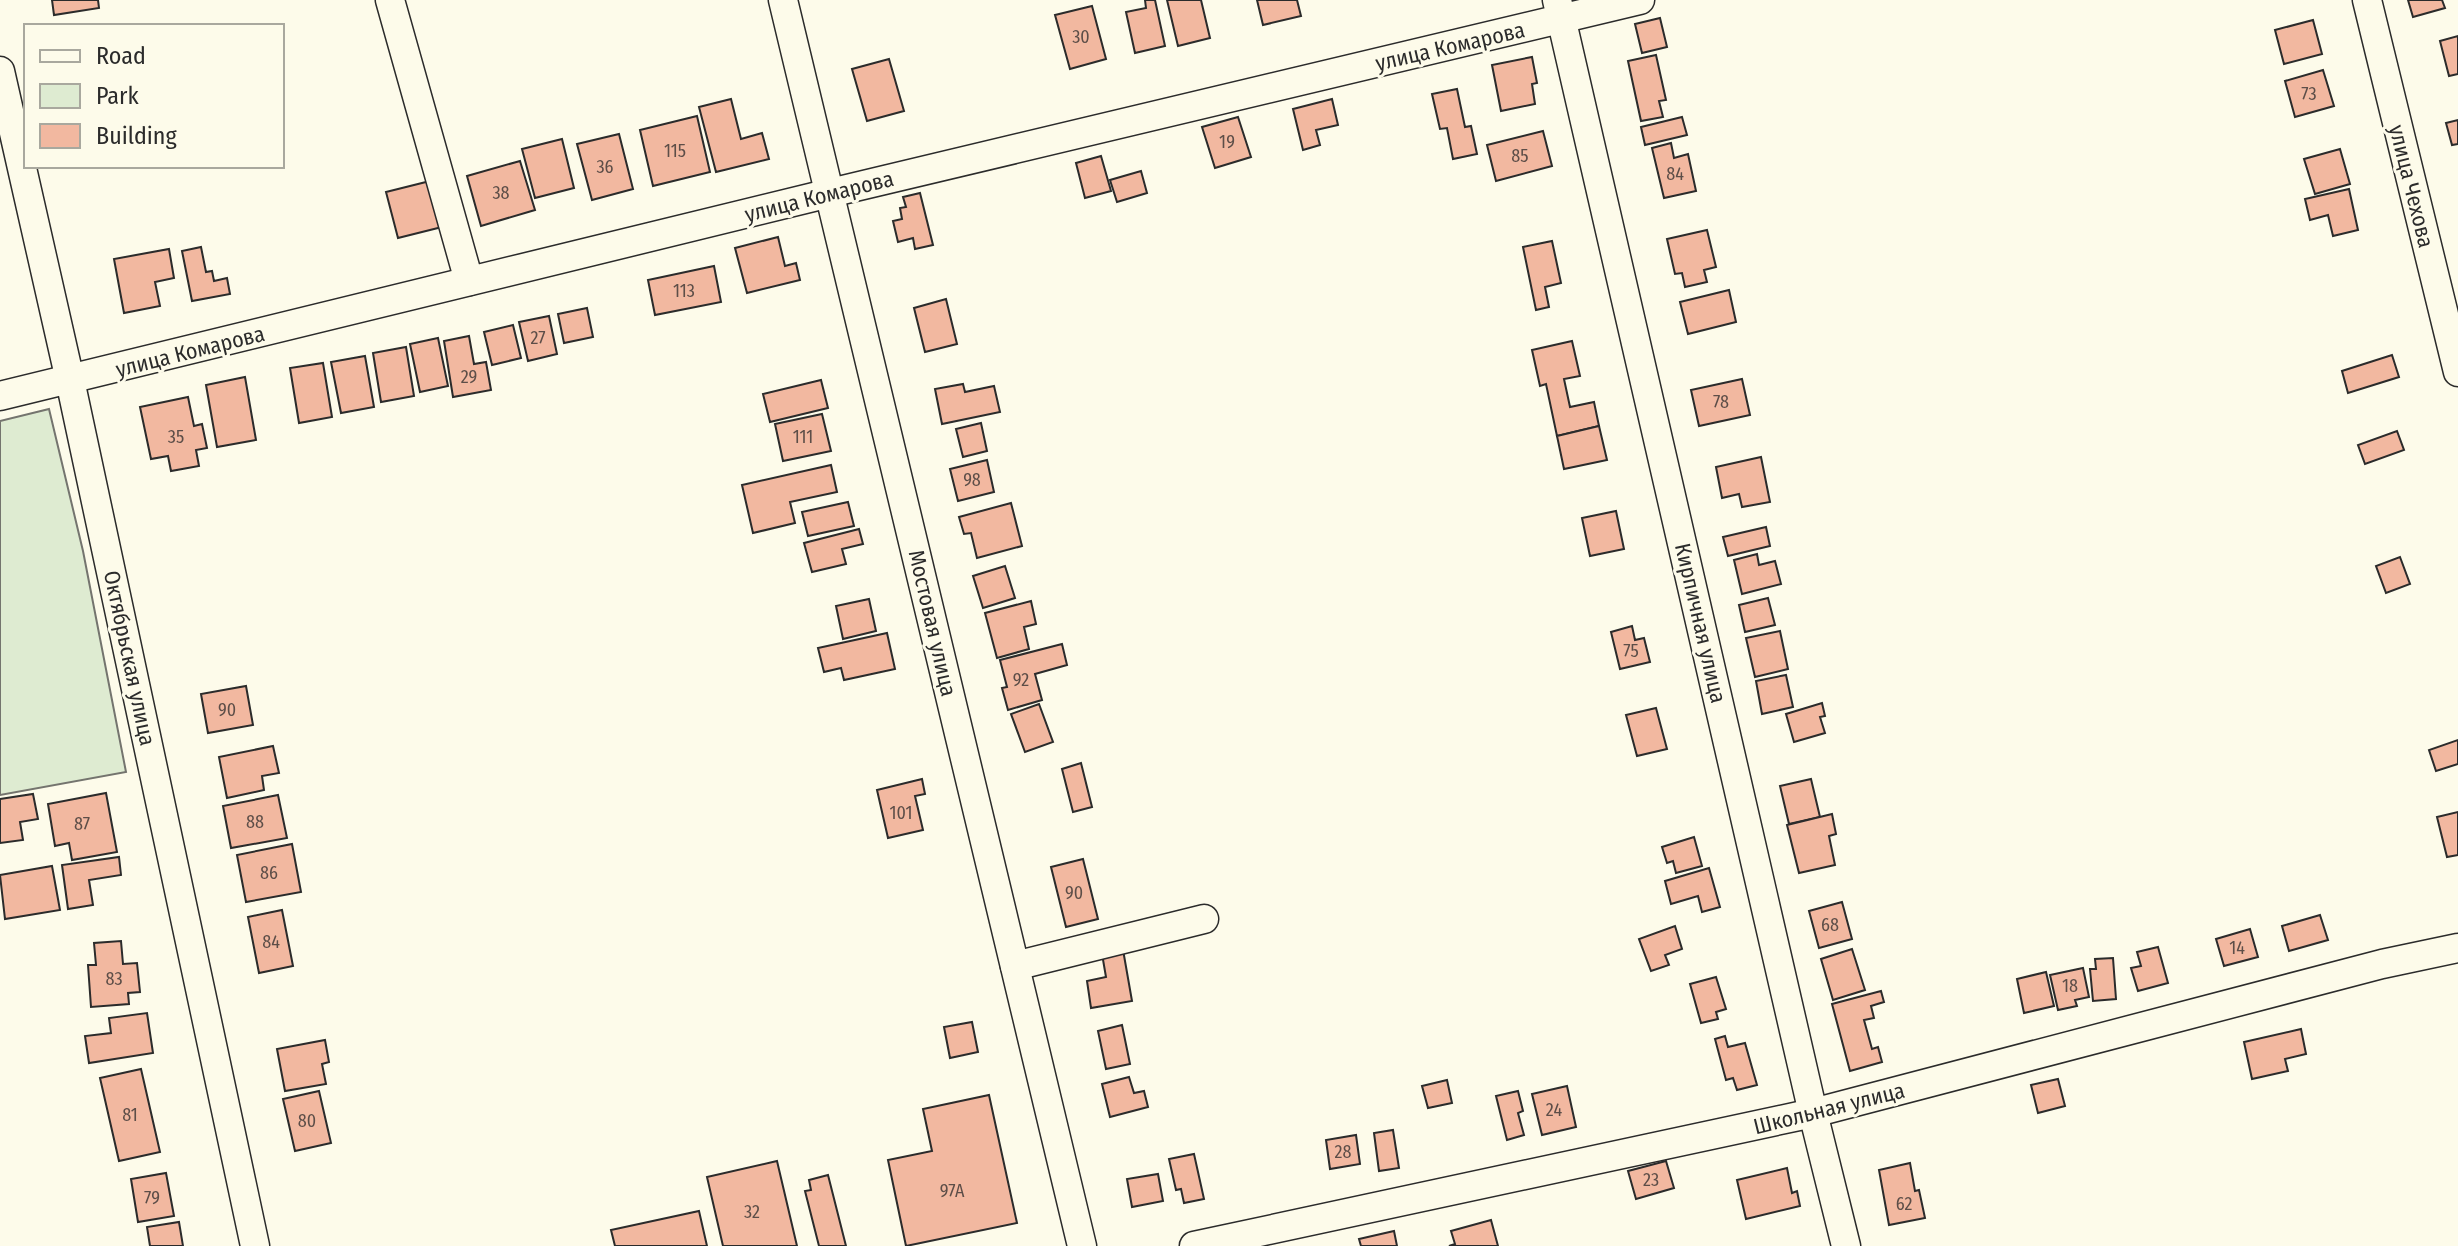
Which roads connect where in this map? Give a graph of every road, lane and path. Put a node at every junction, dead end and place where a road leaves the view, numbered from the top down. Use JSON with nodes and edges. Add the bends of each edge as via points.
{"nodes":[{"id":1,"x":390,"y":0,"type":"edge"},
{"id":2,"x":783,"y":0,"type":"edge"},
{"id":3,"x":1640,"y":0,"type":"edge"},
{"id":4,"x":2367,"y":0,"type":"edge"},
{"id":5,"x":1560,"y":10,"type":"edge"},
{"id":6,"x":0,"y":71,"type":"edge"},
{"id":7,"x":830,"y":193,"type":"junction"},
{"id":8,"x":469,"y":281,"type":"junction"},
{"id":9,"x":2458,"y":372,"type":"edge"},
{"id":10,"x":70,"y":380,"type":"junction"},
{"id":11,"x":0,"y":396,"type":"edge"},
{"id":12,"x":1204,"y":919,"type":"dead end"},
{"id":13,"x":2458,"y":948,"type":"edge"},
{"id":14,"x":1015,"y":966,"type":"junction"},
{"id":15,"x":1813,"y":1113,"type":"junction"},
{"id":16,"x":255,"y":1246,"type":"edge"},
{"id":17,"x":1082,"y":1246,"type":"edge"},
{"id":18,"x":1194,"y":1246,"type":"edge"},
{"id":19,"x":1846,"y":1246,"type":"edge"}],
"edges":[{"from":1,"to":8,"type":"street"},
{"from":2,"to":7,"type":"street","name":"Мостовая улица"},
{"from":3,"to":5,"type":"street","name":"улица Комарова"},
{"from":4,"to":9,"type":"street","name":"улица Чехова"},
{"from":5,"to":7,"type":"street","name":"улица Комарова"},
{"from":5,"to":15,"type":"street","name":"Кирпичная улица"},
{"from":6,"to":10,"type":"street","name":"Октябрьская улица"},
{"from":7,"to":8,"type":"street","name":"улица Комарова"},
{"from":7,"to":14,"type":"street","name":"Мостовая улица"},
{"from":8,"to":10,"type":"street","name":"улица Комарова"},
{"from":10,"to":11,"type":"street","name":"улица Комарова"},
{"from":10,"to":16,"type":"street","name":"Октябрьская улица"},
{"from":12,"to":14,"type":"street"},
{"from":13,"to":15,"type":"street","name":"Школьная улица"},
{"from":14,"to":17,"type":"street","name":"Мостовая улица"},
{"from":15,"to":18,"type":"street","name":"Школьная улица"},
{"from":15,"to":19,"type":"street","name":"Кирпичная улица"}]}
